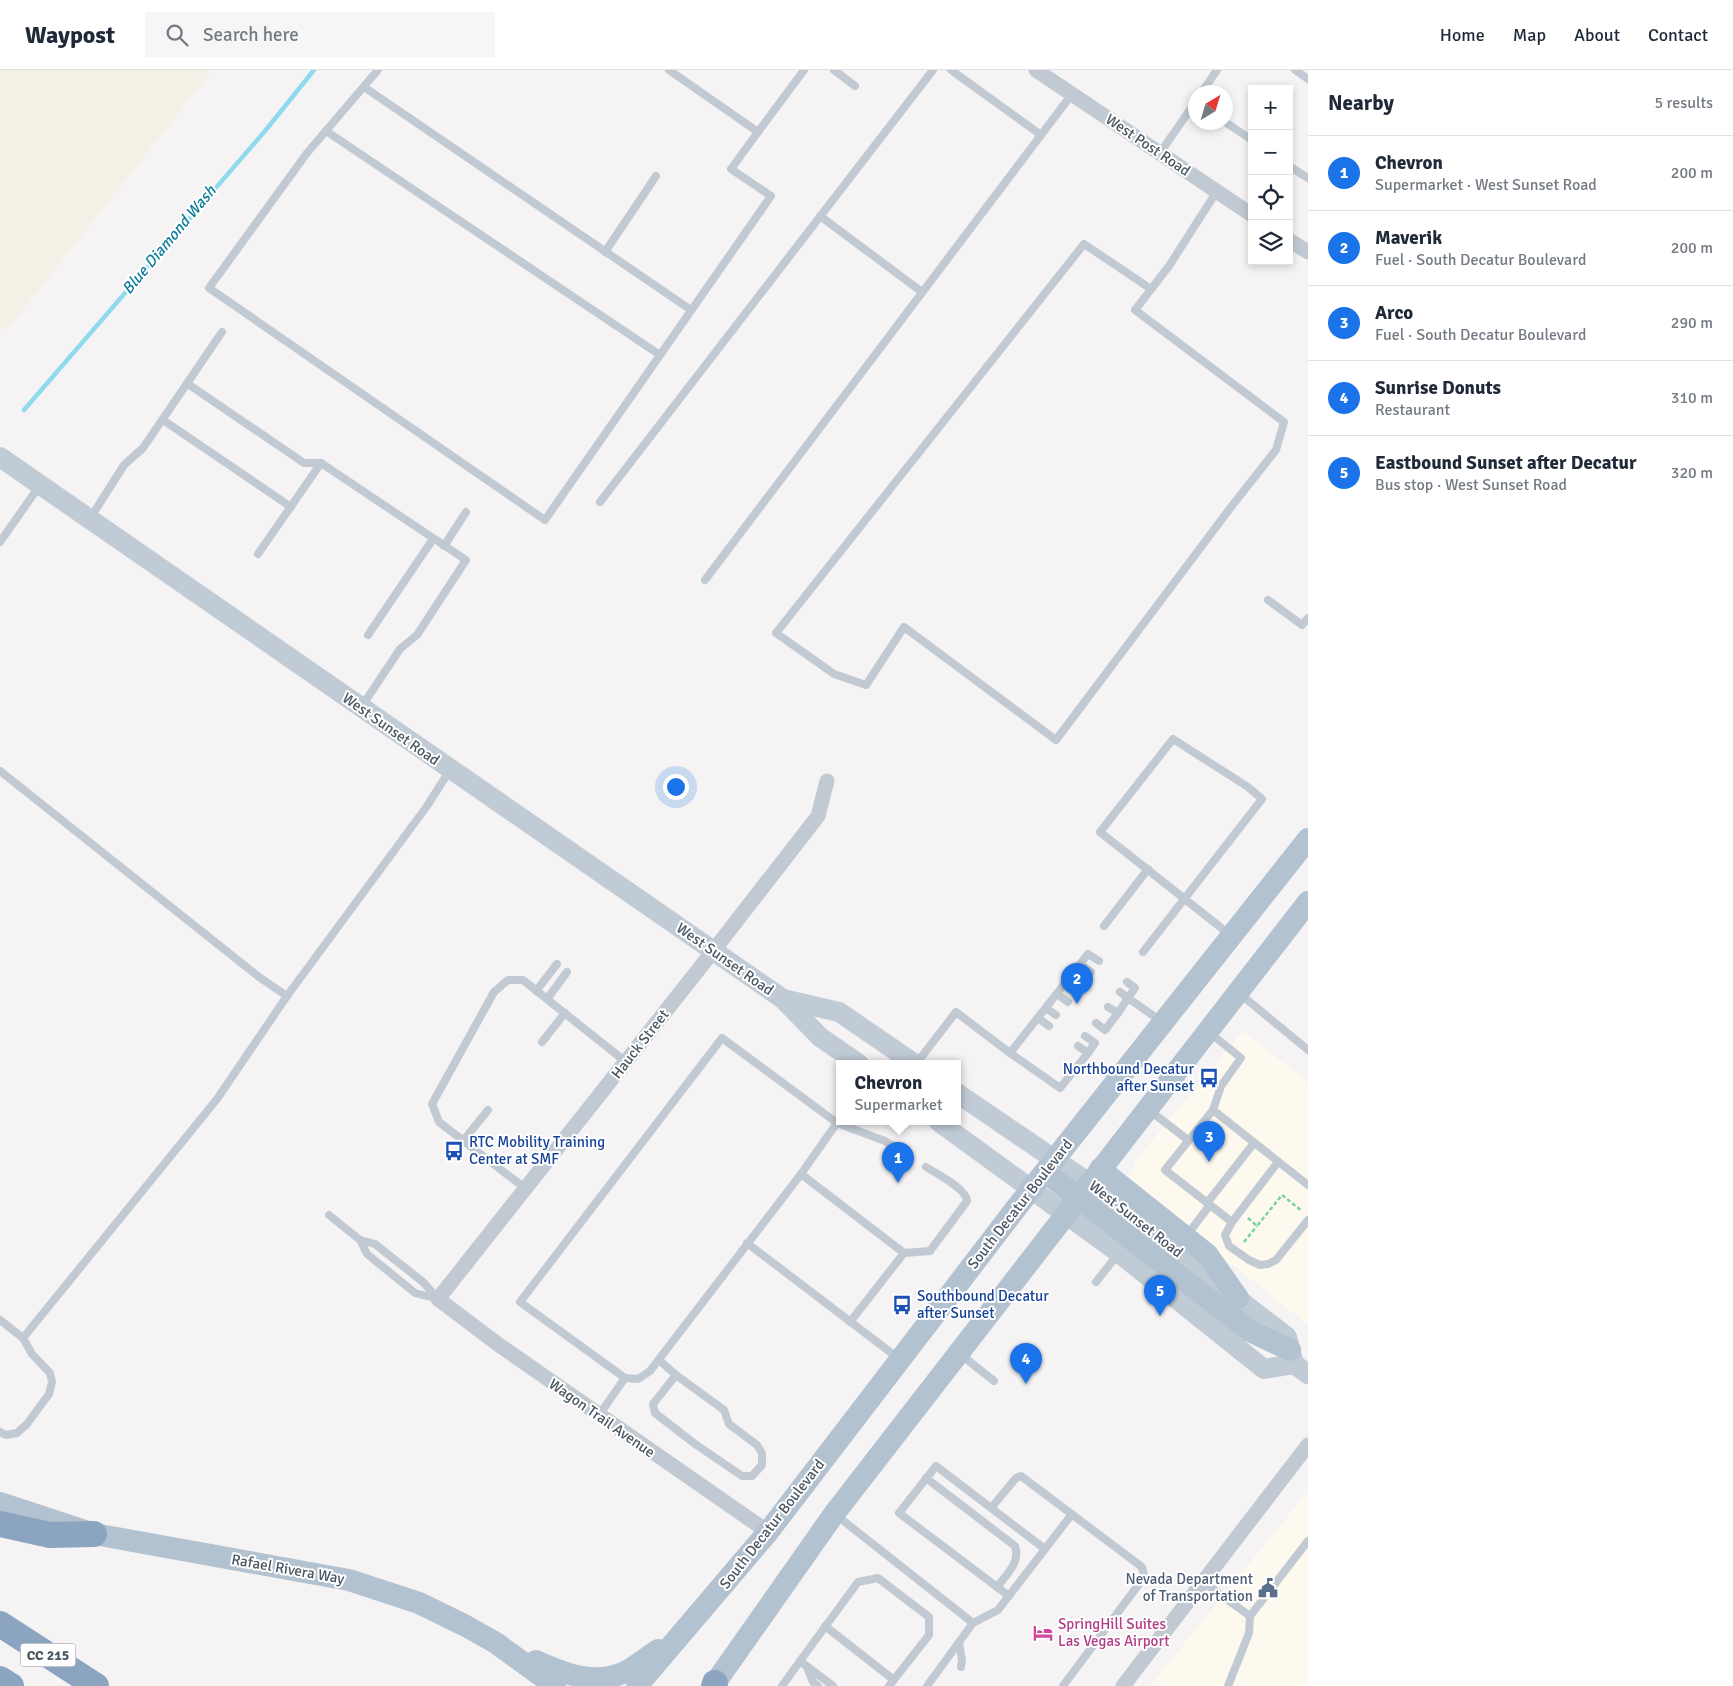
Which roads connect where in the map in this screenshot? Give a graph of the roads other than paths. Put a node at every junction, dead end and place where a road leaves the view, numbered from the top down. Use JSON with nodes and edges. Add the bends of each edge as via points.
{"nodes":[{"id":1,"x":378,"y":70,"type":"edge"},
{"id":2,"x":669,"y":70,"type":"edge"},
{"id":3,"x":804,"y":70,"type":"edge"},
{"id":4,"x":834,"y":70,"type":"edge"},
{"id":5,"x":932,"y":70,"type":"edge"},
{"id":6,"x":951,"y":70,"type":"edge"},
{"id":7,"x":1217,"y":70,"type":"edge"},
{"id":8,"x":1295,"y":70,"type":"edge"},
{"id":9,"x":1043,"y":72,"type":"edge"},
{"id":10,"x":1308,"y":79,"type":"edge"},
{"id":11,"x":1207,"y":85,"type":"edge"},
{"id":12,"x":855,"y":86,"type":"dead end"},
{"id":13,"x":364,"y":87,"type":"junction"},
{"id":14,"x":1072,"y":94,"type":"junction"},
{"id":15,"x":1188,"y":112,"type":"edge"},
{"id":16,"x":1233,"y":127,"type":"edge"},
{"id":17,"x":326,"y":131,"type":"junction"},
{"id":18,"x":758,"y":132,"type":"junction"},
{"id":19,"x":1041,"y":135,"type":"junction"},
{"id":20,"x":1248,"y":137,"type":"edge"},
{"id":21,"x":1160,"y":153,"type":"junction"},
{"id":22,"x":1293,"y":169,"type":"edge"},
{"id":23,"x":656,"y":176,"type":"dead end"},
{"id":24,"x":1308,"y":178,"type":"edge"},
{"id":25,"x":1217,"y":192,"type":"junction"},
{"id":26,"x":1248,"y":211,"type":"edge"},
{"id":27,"x":820,"y":216,"type":"junction"},
{"id":28,"x":1293,"y":243,"type":"edge"},
{"id":29,"x":605,"y":252,"type":"junction"},
{"id":30,"x":1308,"y":252,"type":"edge"},
{"id":31,"x":1151,"y":289,"type":"junction"},
{"id":32,"x":922,"y":292,"type":"junction"},
{"id":33,"x":691,"y":310,"type":"junction"},
{"id":34,"x":222,"y":332,"type":"dead end"},
{"id":35,"x":660,"y":355,"type":"junction"},
{"id":36,"x":188,"y":384,"type":"junction"},
{"id":37,"x":163,"y":420,"type":"junction"},
{"id":38,"x":0,"y":457,"type":"edge"},
{"id":39,"x":321,"y":463,"type":"junction"},
{"id":40,"x":40,"y":485,"type":"junction"},
{"id":41,"x":600,"y":502,"type":"dead end"},
{"id":42,"x":291,"y":507,"type":"junction"},
{"id":43,"x":466,"y":512,"type":"dead end"},
{"id":44,"x":90,"y":519,"type":"junction"},
{"id":45,"x":433,"y":539,"type":"junction"},
{"id":46,"x":0,"y":542,"type":"edge"},
{"id":47,"x":444,"y":546,"type":"junction"},
{"id":48,"x":258,"y":554,"type":"dead end"},
{"id":49,"x":705,"y":580,"type":"dead end"},
{"id":50,"x":1268,"y":600,"type":"dead end"},
{"id":51,"x":1308,"y":618,"type":"edge"},
{"id":52,"x":368,"y":635,"type":"dead end"},
{"id":53,"x":361,"y":707,"type":"junction"},
{"id":54,"x":451,"y":770,"type":"junction"},
{"id":55,"x":0,"y":771,"type":"edge"},
{"id":56,"x":827,"y":781,"type":"dead end"},
{"id":57,"x":1308,"y":839,"type":"edge"},
{"id":58,"x":1148,"y":869,"type":"junction"},
{"id":59,"x":1185,"y":898,"type":"junction"},
{"id":60,"x":1308,"y":902,"type":"edge"},
{"id":61,"x":1104,"y":926,"type":"dead end"},
{"id":62,"x":1231,"y":936,"type":"junction"},
{"id":63,"x":714,"y":950,"type":"junction"},
{"id":64,"x":1143,"y":952,"type":"dead end"},
{"id":65,"x":1099,"y":961,"type":"dead end"},
{"id":66,"x":557,"y":964,"type":"dead end"},
{"id":67,"x":1080,"y":964,"type":"junction"},
{"id":68,"x":567,"y":972,"type":"dead end"},
{"id":69,"x":1091,"y":972,"type":"dead end"},
{"id":70,"x":1068,"y":979,"type":"junction"},
{"id":71,"x":1127,"y":982,"type":"dead end"},
{"id":72,"x":1079,"y":986,"type":"dead end"},
{"id":73,"x":536,"y":991,"type":"junction"},
{"id":74,"x":1120,"y":992,"type":"dead end"},
{"id":75,"x":1238,"y":992,"type":"junction"},
{"id":76,"x":1057,"y":994,"type":"junction"},
{"id":77,"x":287,"y":996,"type":"junction"},
{"id":78,"x":1128,"y":998,"type":"junction"},
{"id":79,"x":547,"y":999,"type":"junction"},
{"id":80,"x":783,"y":999,"type":"junction"},
{"id":81,"x":1068,"y":1002,"type":"dead end"},
{"id":82,"x":1108,"y":1007,"type":"dead end"},
{"id":83,"x":1046,"y":1008,"type":"junction"},
{"id":84,"x":565,"y":1013,"type":"junction"},
{"id":85,"x":1118,"y":1013,"type":"junction"},
{"id":86,"x":1056,"y":1015,"type":"dead end"},
{"id":87,"x":1038,"y":1018,"type":"junction"},
{"id":88,"x":1096,"y":1023,"type":"dead end"},
{"id":89,"x":1163,"y":1023,"type":"junction"},
{"id":90,"x":1049,"y":1026,"type":"dead end"},
{"id":91,"x":1105,"y":1030,"type":"junction"},
{"id":92,"x":1208,"y":1031,"type":"junction"},
{"id":93,"x":1085,"y":1036,"type":"dead end"},
{"id":94,"x":542,"y":1042,"type":"dead end"},
{"id":95,"x":1095,"y":1043,"type":"junction"},
{"id":96,"x":1078,"y":1046,"type":"dead end"},
{"id":97,"x":1308,"y":1050,"type":"edge"},
{"id":98,"x":1010,"y":1053,"type":"junction"},
{"id":99,"x":1088,"y":1053,"type":"junction"},
{"id":100,"x":853,"y":1060,"type":"edge"},
{"id":101,"x":909,"y":1060,"type":"edge"},
{"id":102,"x":918,"y":1060,"type":"edge"},
{"id":103,"x":626,"y":1062,"type":"junction"},
{"id":104,"x":961,"y":1097,"type":"edge"},
{"id":105,"x":1147,"y":1109,"type":"junction"},
{"id":106,"x":488,"y":1110,"type":"dead end"},
{"id":107,"x":1213,"y":1110,"type":"junction"},
{"id":108,"x":836,"y":1120,"type":"edge"},
{"id":109,"x":836,"y":1124,"type":"edge"},
{"id":110,"x":848,"y":1125,"type":"edge"},
{"id":111,"x":945,"y":1125,"type":"edge"},
{"id":112,"x":1188,"y":1140,"type":"junction"},
{"id":113,"x":463,"y":1141,"type":"junction"},
{"id":114,"x":1254,"y":1142,"type":"junction"},
{"id":115,"x":898,"y":1149,"type":"dead end"},
{"id":116,"x":1278,"y":1162,"type":"junction"},
{"id":117,"x":926,"y":1167,"type":"dead end"},
{"id":118,"x":1044,"y":1173,"type":"junction"},
{"id":119,"x":801,"y":1174,"type":"junction"},
{"id":120,"x":1308,"y":1185,"type":"edge"},
{"id":121,"x":526,"y":1189,"type":"junction"},
{"id":122,"x":1083,"y":1191,"type":"junction"},
{"id":123,"x":1209,"y":1204,"type":"junction"},
{"id":124,"x":329,"y":1215,"type":"dead end"},
{"id":125,"x":1308,"y":1220,"type":"edge"},
{"id":126,"x":1232,"y":1222,"type":"junction"},
{"id":127,"x":1186,"y":1237,"type":"junction"},
{"id":128,"x":360,"y":1240,"type":"junction"},
{"id":129,"x":747,"y":1243,"type":"junction"},
{"id":130,"x":1119,"y":1253,"type":"junction"},
{"id":131,"x":904,"y":1254,"type":"junction"},
{"id":132,"x":1096,"y":1282,"type":"dead end"},
{"id":133,"x":1238,"y":1298,"type":"junction"},
{"id":134,"x":438,"y":1299,"type":"junction"},
{"id":135,"x":0,"y":1320,"type":"edge"},
{"id":136,"x":850,"y":1322,"type":"junction"},
{"id":137,"x":23,"y":1338,"type":"junction"},
{"id":138,"x":958,"y":1353,"type":"junction"},
{"id":139,"x":900,"y":1359,"type":"junction"},
{"id":140,"x":659,"y":1360,"type":"junction"},
{"id":141,"x":1298,"y":1363,"type":"edge"},
{"id":142,"x":676,"y":1375,"type":"junction"},
{"id":143,"x":625,"y":1378,"type":"junction"},
{"id":144,"x":994,"y":1381,"type":"dead end"},
{"id":145,"x":598,"y":1415,"type":"junction"},
{"id":146,"x":0,"y":1432,"type":"edge"},
{"id":147,"x":1308,"y":1445,"type":"edge"},
{"id":148,"x":926,"y":1478,"type":"junction"},
{"id":149,"x":0,"y":1503,"type":"edge"},
{"id":150,"x":992,"y":1508,"type":"junction"},
{"id":151,"x":834,"y":1514,"type":"junction"},
{"id":152,"x":1072,"y":1514,"type":"junction"},
{"id":153,"x":0,"y":1524,"type":"edge"},
{"id":154,"x":768,"y":1532,"type":"junction"},
{"id":155,"x":94,"y":1534,"type":"junction"},
{"id":156,"x":1308,"y":1541,"type":"edge"},
{"id":157,"x":1045,"y":1549,"type":"junction"},
{"id":158,"x":1203,"y":1582,"type":"junction"},
{"id":159,"x":997,"y":1586,"type":"junction"},
{"id":160,"x":1009,"y":1596,"type":"junction"},
{"id":161,"x":1250,"y":1616,"type":"junction"},
{"id":162,"x":974,"y":1623,"type":"junction"},
{"id":163,"x":0,"y":1624,"type":"edge"},
{"id":164,"x":826,"y":1626,"type":"junction"},
{"id":165,"x":687,"y":1629,"type":"junction"},
{"id":166,"x":496,"y":1643,"type":"junction"},
{"id":167,"x":959,"y":1643,"type":"junction"},
{"id":168,"x":803,"y":1663,"type":"junction"},
{"id":169,"x":961,"y":1667,"type":"dead end"},
{"id":170,"x":0,"y":1678,"type":"edge"},
{"id":171,"x":892,"y":1683,"type":"edge"},
{"id":172,"x":714,"y":1685,"type":"edge"},
{"id":173,"x":11,"y":1686,"type":"edge"},
{"id":174,"x":96,"y":1686,"type":"edge"},
{"id":175,"x":555,"y":1686,"type":"edge"},
{"id":176,"x":637,"y":1686,"type":"edge"},
{"id":177,"x":782,"y":1686,"type":"edge"},
{"id":178,"x":818,"y":1686,"type":"edge"},
{"id":179,"x":833,"y":1686,"type":"edge"},
{"id":180,"x":927,"y":1686,"type":"edge"},
{"id":181,"x":1063,"y":1686,"type":"edge"},
{"id":182,"x":1123,"y":1686,"type":"edge"},
{"id":183,"x":1228,"y":1686,"type":"edge"}],
"edges":[{"from":1,"to":13,"type":"lane"},
{"from":2,"to":18,"type":"lane"},
{"from":3,"to":18,"type":"lane"},
{"from":4,"to":12,"type":"lane"},
{"from":5,"to":27,"type":"lane"},
{"from":6,"to":19,"type":"lane"},
{"from":7,"to":11,"type":"lane"},
{"from":8,"to":10,"type":"lane"},
{"from":9,"to":14,"type":"street","name":"West Post Road"},
{"from":13,"to":17,"type":"lane"},
{"from":13,"to":29,"type":"lane"},
{"from":14,"to":19,"type":"lane"},
{"from":14,"to":21,"type":"street","name":"West Post Road"},
{"from":15,"to":21,"type":"lane"},
{"from":16,"to":20,"type":"lane"},
{"from":17,"to":35,"type":"lane"},
{"from":17,"to":35,"type":"lane","via":[[209,288],[545,520]]},
{"from":18,"to":33,"type":"lane","via":[[731,168],[771,196]]},
{"from":19,"to":32,"type":"lane"},
{"from":21,"to":25,"type":"street","name":"West Post Road"},
{"from":22,"to":24,"type":"lane"},
{"from":23,"to":29,"type":"lane"},
{"from":25,"to":26,"type":"street","name":"West Post Road"},
{"from":25,"to":31,"type":"lane"},
{"from":27,"to":32,"type":"lane"},
{"from":27,"to":41,"type":"lane"},
{"from":28,"to":30,"type":"street"},
{"from":29,"to":33,"type":"lane"},
{"from":31,"to":31,"type":"lane","via":[[1135,310],[1284,422],[1276,450],[1056,740],[904,627],[866,685],[834,674],[776,633],[1084,244]]},
{"from":32,"to":49,"type":"lane"},
{"from":33,"to":35,"type":"lane"},
{"from":34,"to":36,"type":"lane"},
{"from":36,"to":37,"type":"lane"},
{"from":36,"to":39,"type":"lane","via":[[304,463]]},
{"from":37,"to":42,"type":"lane"},
{"from":37,"to":44,"type":"lane","via":[[144,448],[124,466]]},
{"from":38,"to":40,"type":"main road","name":"West Sunset Road"},
{"from":39,"to":42,"type":"lane"},
{"from":39,"to":45,"type":"lane"},
{"from":40,"to":44,"type":"main road","name":"West Sunset Road"},
{"from":40,"to":46,"type":"lane"},
{"from":42,"to":48,"type":"lane"},
{"from":43,"to":47,"type":"lane"},
{"from":44,"to":53,"type":"main road","name":"West Sunset Road"},
{"from":45,"to":47,"type":"lane"},
{"from":45,"to":52,"type":"lane"},
{"from":47,"to":53,"type":"lane","via":[[466,560],[417,635],[400,649]]},
{"from":50,"to":51,"type":"lane","via":[[1302,625]]},
{"from":53,"to":54,"type":"main road","name":"West Sunset Road"},
{"from":54,"to":63,"type":"main road","name":"West Sunset Road"},
{"from":54,"to":77,"type":"lane"},
{"from":55,"to":77,"type":"lane"},
{"from":56,"to":63,"type":"street","name":"Hauck Street","via":[[818,816]]},
{"from":57,"to":62,"type":"main road","name":"South Decatur Boulevard"},
{"from":58,"to":59,"type":"lane"},
{"from":58,"to":59,"type":"lane","via":[[1100,832],[1173,739],[1248,786],[1262,799]]},
{"from":58,"to":61,"type":"lane"},
{"from":59,"to":62,"type":"lane"},
{"from":59,"to":64,"type":"lane"},
{"from":60,"to":75,"type":"main road"},
{"from":62,"to":89,"type":"main road","name":"South Decatur Boulevard"},
{"from":63,"to":80,"type":"main road","name":"West Sunset Road"},
{"from":63,"to":103,"type":"street","name":"Hauck Street"},
{"from":65,"to":67,"type":"lane","via":[[1088,954]]},
{"from":66,"to":73,"type":"lane"},
{"from":67,"to":69,"type":"lane"},
{"from":67,"to":70,"type":"lane"},
{"from":68,"to":79,"type":"lane"},
{"from":70,"to":72,"type":"lane"},
{"from":70,"to":76,"type":"lane"},
{"from":71,"to":78,"type":"lane","via":[[1136,988]]},
{"from":73,"to":79,"type":"lane"},
{"from":73,"to":113,"type":"lane","via":[[523,980],[508,980],[494,992],[432,1104],[439,1122]]},
{"from":74,"to":78,"type":"lane"},
{"from":75,"to":92,"type":"main road"},
{"from":75,"to":97,"type":"lane"},
{"from":76,"to":81,"type":"lane"},
{"from":76,"to":83,"type":"lane"},
{"from":77,"to":137,"type":"lane","via":[[217,1099]]},
{"from":78,"to":85,"type":"lane"},
{"from":78,"to":89,"type":"lane"},
{"from":79,"to":84,"type":"lane"},
{"from":80,"to":100,"type":"main road","name":"West Sunset Road","via":[[820,1037]]},
{"from":80,"to":101,"type":"main road","name":"West Sunset Road","via":[[839,1012]]},
{"from":82,"to":85,"type":"lane"},
{"from":83,"to":86,"type":"lane"},
{"from":83,"to":87,"type":"lane"},
{"from":84,"to":94,"type":"lane"},
{"from":84,"to":103,"type":"lane"},
{"from":85,"to":91,"type":"lane"},
{"from":87,"to":90,"type":"lane"},
{"from":87,"to":98,"type":"lane"},
{"from":88,"to":91,"type":"lane"},
{"from":89,"to":118,"type":"main road","name":"South Decatur Boulevard"},
{"from":91,"to":95,"type":"lane"},
{"from":92,"to":105,"type":"main road"},
{"from":92,"to":107,"type":"lane","via":[[1240,1058],[1221,1086]]},
{"from":93,"to":95,"type":"lane"},
{"from":95,"to":99,"type":"lane"},
{"from":96,"to":99,"type":"lane"},
{"from":98,"to":99,"type":"lane","via":[[1060,1088]]},
{"from":98,"to":102,"type":"lane","via":[[956,1012]]},
{"from":103,"to":121,"type":"street","name":"Hauck Street"},
{"from":104,"to":118,"type":"main road"},
{"from":105,"to":112,"type":"lane"},
{"from":105,"to":122,"type":"main road"},
{"from":106,"to":113,"type":"lane"},
{"from":107,"to":112,"type":"lane"},
{"from":107,"to":114,"type":"lane"},
{"from":108,"to":143,"type":"lane","via":[[722,1038],[520,1302]]},
{"from":109,"to":119,"type":"lane"},
{"from":110,"to":115,"type":"lane"},
{"from":111,"to":118,"type":"main road"},
{"from":112,"to":123,"type":"lane","via":[[1165,1170]]},
{"from":113,"to":121,"type":"lane"},
{"from":114,"to":116,"type":"lane"},
{"from":114,"to":123,"type":"lane"},
{"from":116,"to":120,"type":"lane"},
{"from":116,"to":126,"type":"lane"},
{"from":117,"to":131,"type":"lane","via":[[962,1191],[967,1202],[930,1251]]},
{"from":118,"to":122,"type":"main road"},
{"from":118,"to":139,"type":"main road","name":"South Decatur Boulevard"},
{"from":119,"to":129,"type":"lane"},
{"from":119,"to":131,"type":"lane"},
{"from":121,"to":134,"type":"street","name":"Hauck Street"},
{"from":122,"to":127,"type":"main road"},
{"from":122,"to":130,"type":"main road"},
{"from":122,"to":133,"type":"main road","name":"West Sunset Road"},
{"from":122,"to":138,"type":"main road"},
{"from":122,"to":141,"type":"main road","via":[[1250,1331]]},
{"from":123,"to":126,"type":"lane"},
{"from":123,"to":127,"type":"lane"},
{"from":124,"to":128,"type":"lane"},
{"from":125,"to":126,"type":"lane","via":[[1276,1260],[1260,1265],[1229,1246],[1225,1235]]},
{"from":127,"to":133,"type":"main road","via":[[1207,1254]]},
{"from":128,"to":134,"type":"lane","via":[[375,1244],[423,1282]]},
{"from":128,"to":134,"type":"lane","via":[[367,1254],[415,1293]]},
{"from":129,"to":136,"type":"lane"},
{"from":129,"to":140,"type":"lane"},
{"from":130,"to":132,"type":"lane"},
{"from":130,"to":141,"type":"main road","via":[[1264,1369]]},
{"from":131,"to":136,"type":"lane"},
{"from":133,"to":141,"type":"main road","name":"West Sunset Road","via":[[1287,1337]]},
{"from":134,"to":145,"type":"street","name":"Wagon Trail Avenue"},
{"from":135,"to":137,"type":"lane"},
{"from":136,"to":139,"type":"lane"},
{"from":137,"to":146,"type":"lane","via":[[32,1354],[50,1373],[52,1382],[49,1394],[27,1424],[17,1433],[6,1436]]},
{"from":138,"to":144,"type":"lane"},
{"from":138,"to":151,"type":"main road"},
{"from":139,"to":154,"type":"main road","name":"South Decatur Boulevard"},
{"from":140,"to":142,"type":"lane"},
{"from":140,"to":143,"type":"lane","via":[[638,1379]]},
{"from":142,"to":142,"type":"lane","via":[[653,1404],[655,1413],[742,1476],[752,1476],[762,1465],[762,1453],[757,1445],[729,1424],[724,1410]]},
{"from":143,"to":145,"type":"lane"},
{"from":145,"to":154,"type":"street","name":"Wagon Trail Avenue"},
{"from":147,"to":158,"type":"street"},
{"from":148,"to":150,"type":"lane","via":[[936,1466]]},
{"from":148,"to":159,"type":"lane","via":[[1014,1546],[1016,1559]]},
{"from":148,"to":159,"type":"lane","via":[[899,1513]]},
{"from":149,"to":155,"type":"main road","name":"Rafael Rivera Way"},
{"from":150,"to":152,"type":"lane","via":[[1021,1476]]},
{"from":150,"to":157,"type":"lane"},
{"from":151,"to":162,"type":"lane"},
{"from":151,"to":172,"type":"main road"},
{"from":152,"to":157,"type":"lane"},
{"from":152,"to":181,"type":"lane","via":[[1142,1567],[1144,1575]]},
{"from":153,"to":155,"type":"highway","via":[[50,1535]]},
{"from":154,"to":165,"type":"main road","name":"South Decatur Boulevard"},
{"from":155,"to":166,"type":"main road","name":"Rafael Rivera Way","via":[[349,1580],[419,1603]]},
{"from":156,"to":161,"type":"lane"},
{"from":157,"to":160,"type":"lane"},
{"from":158,"to":161,"type":"lane"},
{"from":158,"to":182,"type":"street"},
{"from":159,"to":160,"type":"lane"},
{"from":160,"to":162,"type":"lane","via":[[998,1610]]},
{"from":161,"to":183,"type":"lane","via":[[1249,1633]]},
{"from":162,"to":167,"type":"lane"},
{"from":163,"to":174,"type":"highway","number":"CC 215"},
{"from":164,"to":168,"type":"lane"},
{"from":164,"to":171,"type":"lane"},
{"from":164,"to":171,"type":"lane","via":[[858,1582],[878,1578],[928,1618],[929,1634]]},
{"from":165,"to":166,"type":"main road","via":[[627,1671],[598,1680],[574,1677]]},
{"from":165,"to":176,"type":"main road","name":"South Decatur Boulevard"},
{"from":166,"to":175,"type":"main road","name":"Rafael Rivera Way"},
{"from":167,"to":169,"type":"lane"},
{"from":167,"to":180,"type":"lane"},
{"from":168,"to":177,"type":"lane"},
{"from":168,"to":178,"type":"lane"},
{"from":168,"to":179,"type":"lane"},
{"from":170,"to":173,"type":"highway","number":"CC 215"}]}
